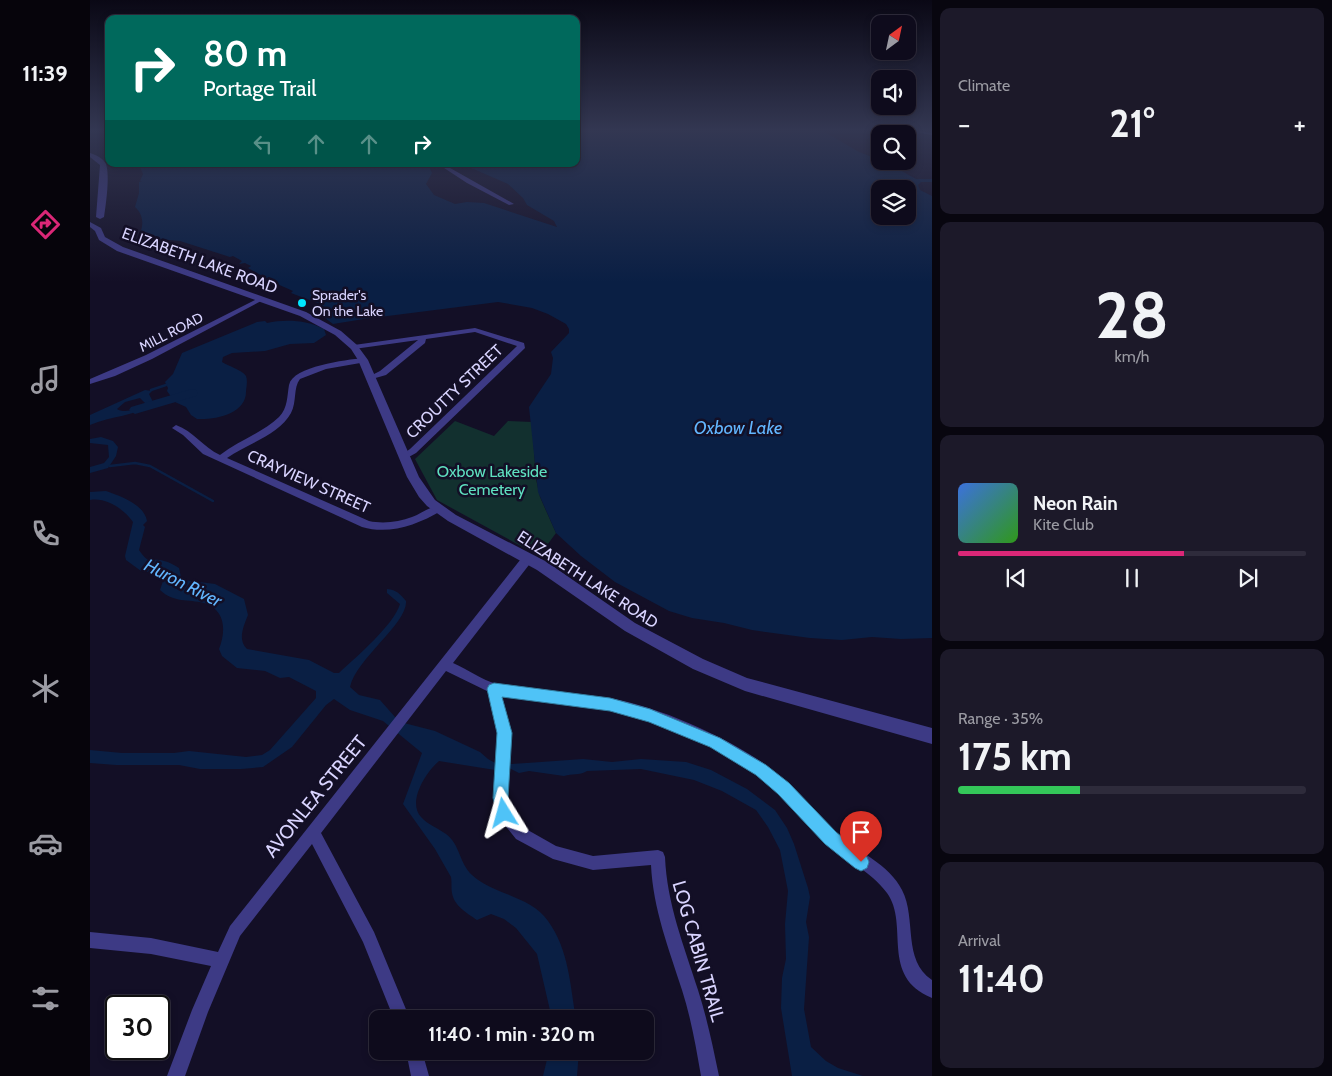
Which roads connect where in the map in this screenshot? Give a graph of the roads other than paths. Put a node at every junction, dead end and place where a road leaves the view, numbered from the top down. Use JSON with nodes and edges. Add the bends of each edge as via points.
{"nodes":[{"id":1,"x":103,"y":181,"type":"edge"},
{"id":2,"x":467,"y":181,"type":"edge"},
{"id":3,"x":512,"y":204,"type":"dead end"},
{"id":4,"x":93,"y":222,"type":"edge"},
{"id":5,"x":261,"y":299,"type":"junction"},
{"id":6,"x":422,"y":338,"type":"junction"},
{"id":7,"x":354,"y":347,"type":"junction"},
{"id":8,"x":362,"y":360,"type":"junction"},
{"id":9,"x":372,"y":377,"type":"junction"},
{"id":10,"x":90,"y":382,"type":"edge"},
{"id":11,"x":176,"y":428,"type":"dead end"},
{"id":12,"x":404,"y":456,"type":"junction"},
{"id":13,"x":221,"y":458,"type":"junction"},
{"id":14,"x":438,"y":508,"type":"junction"},
{"id":15,"x":528,"y":558,"type":"junction"},
{"id":16,"x":444,"y":664,"type":"junction"},
{"id":17,"x":494,"y":689,"type":"junction"},
{"id":18,"x":932,"y":736,"type":"edge"},
{"id":19,"x":312,"y":832,"type":"junction"},
{"id":20,"x":90,"y":940,"type":"edge"},
{"id":21,"x":221,"y":960,"type":"junction"},
{"id":22,"x":928,"y":988,"type":"edge"},
{"id":23,"x":398,"y":1010,"type":"edge"},
{"id":24,"x":416,"y":1060,"type":"edge"},
{"id":25,"x":176,"y":1076,"type":"edge"},
{"id":26,"x":420,"y":1076,"type":"edge"},
{"id":27,"x":710,"y":1076,"type":"edge"}],
"edges":[{"from":1,"to":4,"type":"street","name":"ELIZABETH LAKE ROAD","via":[[102,199]]},
{"from":2,"to":3,"type":"street"},
{"from":4,"to":5,"type":"street","name":"ELIZABETH LAKE ROAD","via":[[104,239],[123,251]]},
{"from":5,"to":7,"type":"street","name":"ELIZABETH LAKE ROAD","via":[[319,321]]},
{"from":5,"to":10,"type":"street","name":"MILL ROAD","via":[[150,357]]},
{"from":6,"to":7,"type":"street"},
{"from":6,"to":9,"type":"street","via":[[383,373]]},
{"from":6,"to":12,"type":"street","name":"CROUTTY STREET","via":[[480,330],[521,348]]},
{"from":7,"to":8,"type":"street","name":"ELIZABETH LAKE ROAD"},
{"from":8,"to":9,"type":"street","name":"ELIZABETH LAKE ROAD"},
{"from":8,"to":13,"type":"street","via":[[298,376],[285,415],[275,425]]},
{"from":9,"to":12,"type":"street","name":"ELIZABETH LAKE ROAD"},
{"from":11,"to":13,"type":"street","name":"CRAYVIEW STREET","via":[[206,452]]},
{"from":12,"to":14,"type":"street","name":"ELIZABETH LAKE ROAD","via":[[423,494]]},
{"from":13,"to":14,"type":"street","name":"CRAYVIEW STREET","via":[[374,526],[417,520]]},
{"from":14,"to":15,"type":"street","name":"ELIZABETH LAKE ROAD"},
{"from":15,"to":16,"type":"street","name":"AVONLEA STREET"},
{"from":15,"to":18,"type":"street","name":"ELIZABETH LAKE ROAD","via":[[623,622],[712,671],[763,690]]},
{"from":16,"to":17,"type":"street"},
{"from":16,"to":19,"type":"street","name":"AVONLEA STREET"},
{"from":17,"to":22,"type":"street","via":[[610,704],[650,716],[715,742],[761,770],[831,838],[897,895],[907,962],[913,975]]},
{"from":17,"to":27,"type":"street","name":"LOG CABIN TRAIL","via":[[504,733],[501,798],[504,813],[521,834],[554,852],[593,862],[658,857],[658,878],[696,1010]]},
{"from":19,"to":21,"type":"street","name":"AVONLEA STREET","via":[[235,931]]},
{"from":19,"to":23,"type":"street","via":[[368,936]]},
{"from":20,"to":21,"type":"street","via":[[151,946]]},
{"from":21,"to":25,"type":"street","name":"AVONLEA STREET"},
{"from":24,"to":26,"type":"street"}]}
